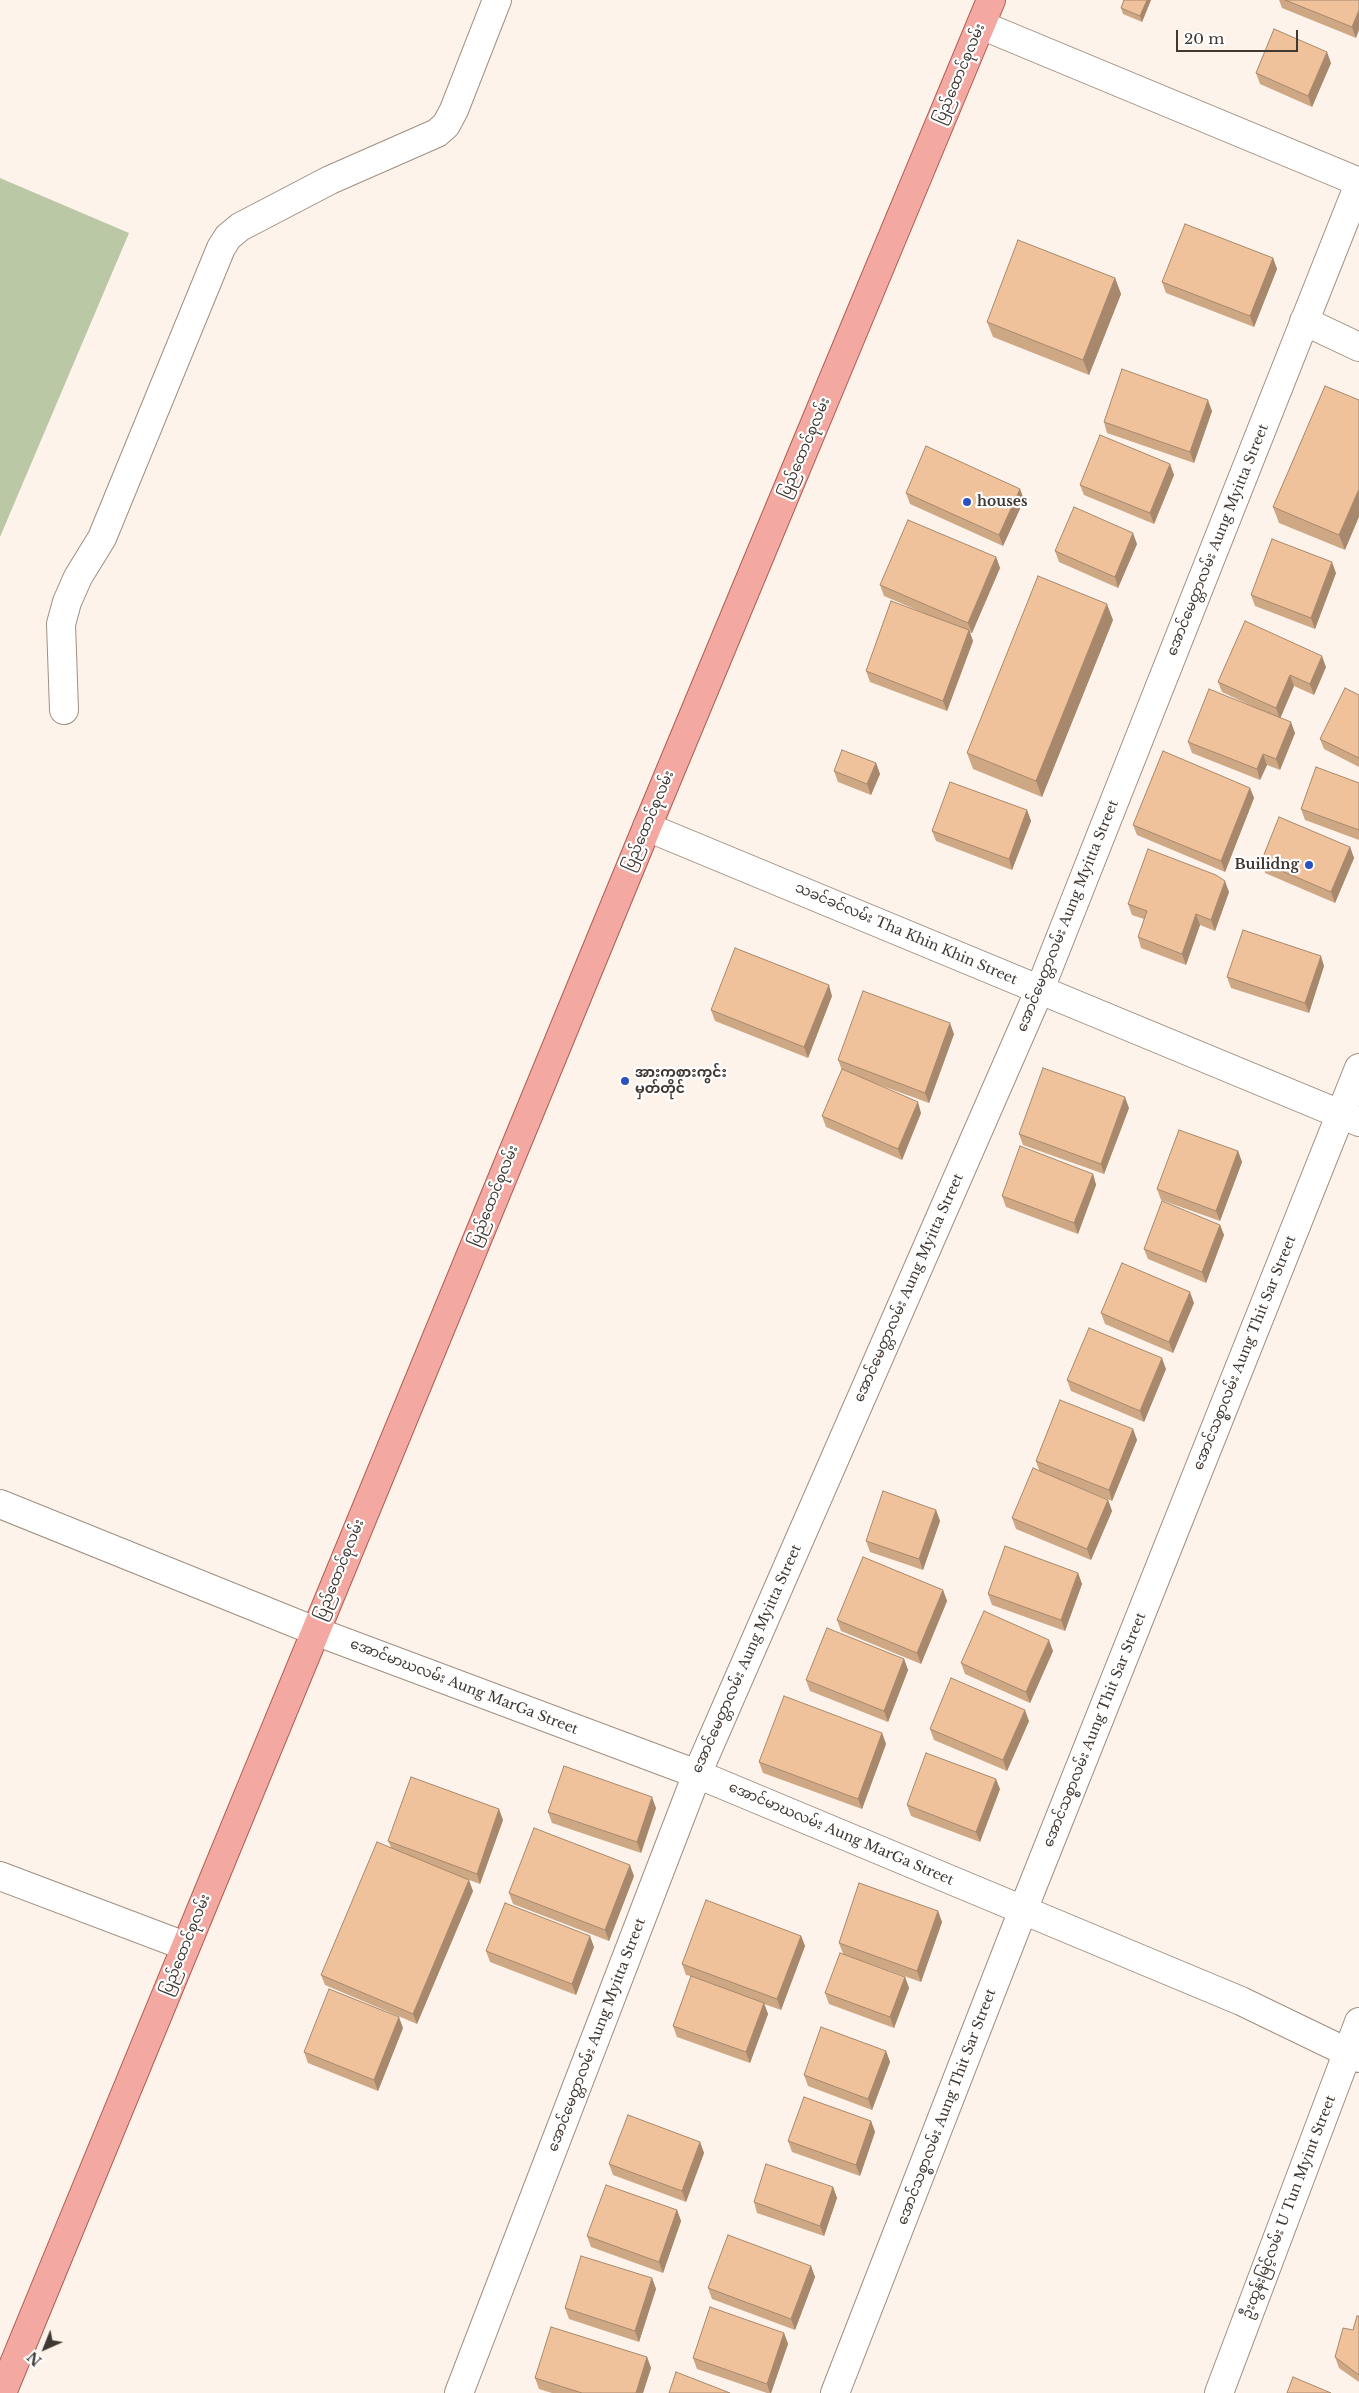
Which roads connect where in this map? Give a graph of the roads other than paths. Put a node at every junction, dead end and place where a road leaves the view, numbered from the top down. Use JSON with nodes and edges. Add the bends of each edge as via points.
{"nodes":[{"id":1,"x":497,"y":0,"type":"edge"},
{"id":2,"x":986,"y":12,"type":"edge"},
{"id":3,"x":1359,"y":183,"type":"edge"},
{"id":4,"x":1304,"y":321,"type":"junction"},
{"id":5,"x":1359,"y":347,"type":"edge"},
{"id":6,"x":64,"y":710,"type":"dead end"},
{"id":7,"x":647,"y":827,"type":"junction"},
{"id":8,"x":1040,"y":989,"type":"junction"},
{"id":9,"x":1359,"y":1068,"type":"edge"},
{"id":10,"x":1350,"y":1118,"type":"edge"},
{"id":11,"x":0,"y":1504,"type":"edge"},
{"id":12,"x":315,"y":1631,"type":"junction"},
{"id":13,"x":697,"y":1774,"type":"junction"},
{"id":14,"x":0,"y":1876,"type":"edge"},
{"id":15,"x":1023,"y":1910,"type":"junction"},
{"id":16,"x":185,"y":1946,"type":"junction"},
{"id":17,"x":1359,"y":2022,"type":"edge"},
{"id":18,"x":1353,"y":2055,"type":"edge"},
{"id":19,"x":2,"y":2393,"type":"edge"},
{"id":20,"x":460,"y":2393,"type":"edge"},
{"id":21,"x":835,"y":2393,"type":"edge"},
{"id":22,"x":1219,"y":2393,"type":"edge"}],
"edges":[{"from":1,"to":6,"type":"street","via":[[446,126],[437,133],[330,180],[240,227],[221,248],[102,538],[67,602],[61,624]]},
{"from":2,"to":3,"type":"street"},
{"from":2,"to":7,"type":"main road","name":"ပြည်ထောင်စုလမ်း"},
{"from":3,"to":4,"type":"street","name":"အောင်မေတ္တာလမ်း Aung Myitta Street"},
{"from":4,"to":5,"type":"street"},
{"from":4,"to":8,"type":"street","name":"အောင်မေတ္တာလမ်း Aung Myitta Street"},
{"from":7,"to":8,"type":"street","name":"သခင်ခင်လမ်း Tha Khin Khin Street"},
{"from":7,"to":12,"type":"main road","name":"ပြည်ထောင်စုလမ်း"},
{"from":8,"to":10,"type":"street","name":"သခင်ခင်လမ်း Tha Khin Khin Street"},
{"from":8,"to":13,"type":"street","name":"အောင်မေတ္တာလမ်း Aung Myitta Street"},
{"from":9,"to":10,"type":"street","name":"အောင်သစ္စာလမ်း Aung Thit Sar Street"},
{"from":10,"to":15,"type":"street","name":"အောင်သစ္စာလမ်း Aung Thit Sar Street"},
{"from":11,"to":12,"type":"street","name":"အောင်မာဃလမ်း Aung MarGa Street"},
{"from":12,"to":13,"type":"street","name":"အောင်မာဃလမ်း Aung MarGa Street"},
{"from":12,"to":16,"type":"main road","name":"ပြည်ထောင်စုလမ်း"},
{"from":13,"to":15,"type":"street","name":"အောင်မာဃလမ်း Aung MarGa Street"},
{"from":13,"to":20,"type":"street","name":"အောင်မေတ္တာလမ်း Aung Myitta Street"},
{"from":14,"to":16,"type":"street"},
{"from":15,"to":18,"type":"street","name":"အောင်မာဃလမ်း Aung MarGa Street","via":[[1241,2001]]},
{"from":15,"to":21,"type":"street","name":"အောင်သစ္စာလမ်း Aung Thit Sar Street"},
{"from":16,"to":19,"type":"main road","name":"ပြည်ထောင်စုလမ်း"},
{"from":17,"to":18,"type":"street","name":"ဦးထွန်းမြင့်လမ်း U Tun Myint Street"},
{"from":18,"to":22,"type":"street","name":"ဦးထွန်းမြင့်လမ်း U Tun Myint Street"}]}
